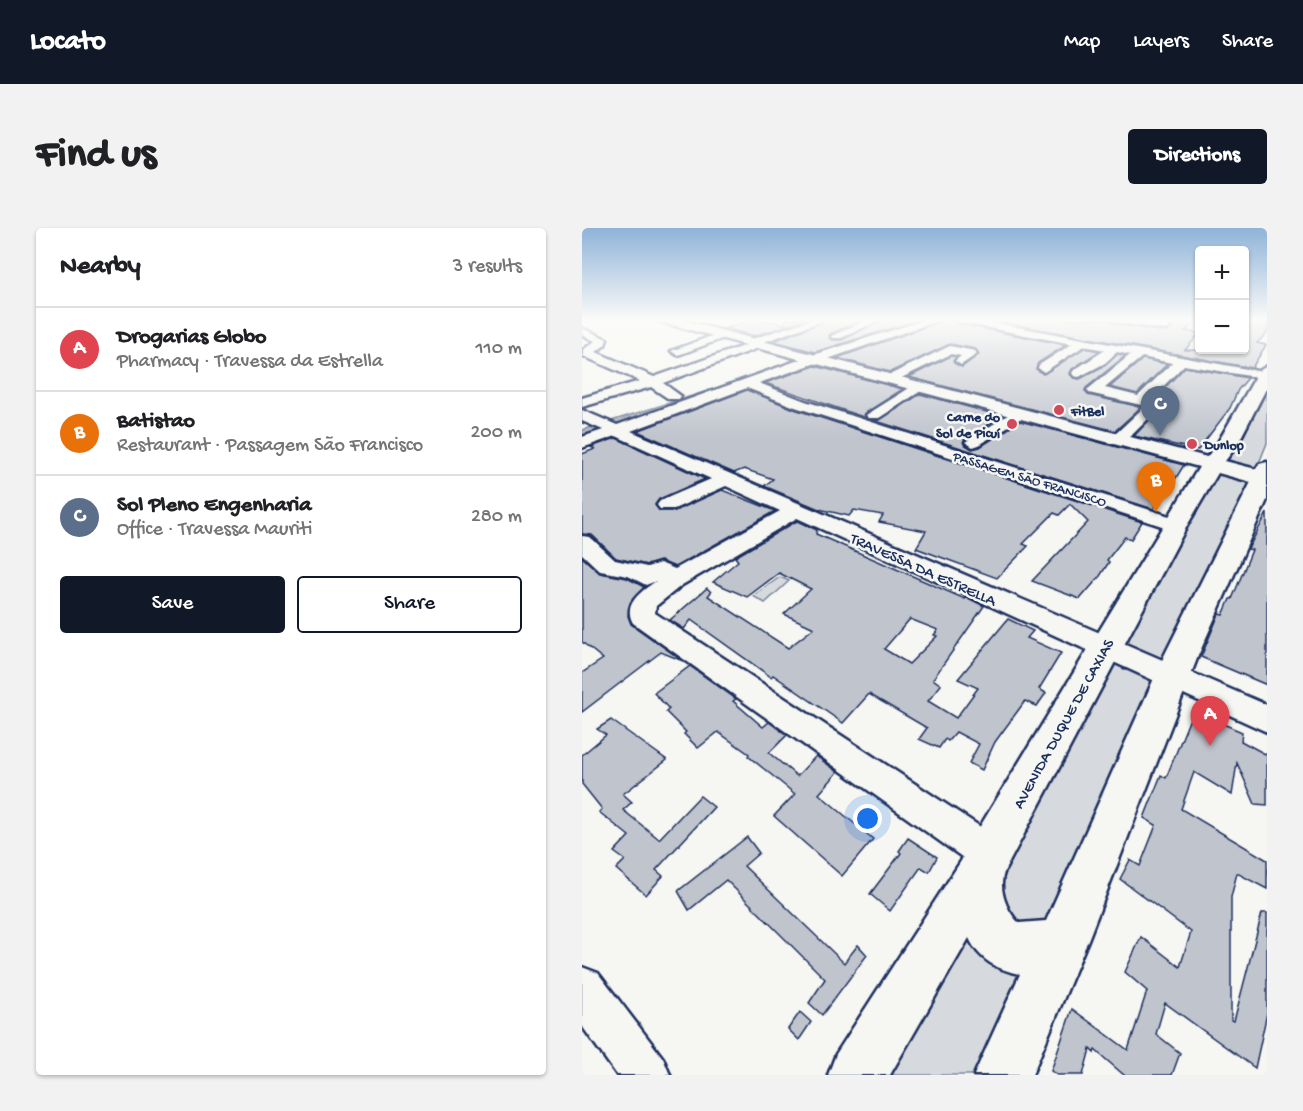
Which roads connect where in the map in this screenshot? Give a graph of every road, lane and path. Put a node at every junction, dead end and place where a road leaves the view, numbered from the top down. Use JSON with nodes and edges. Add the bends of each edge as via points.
{"nodes":[{"id":1,"x":600,"y":359,"type":"edge"},
{"id":2,"x":715,"y":359,"type":"edge"},
{"id":3,"x":792,"y":359,"type":"edge"},
{"id":4,"x":797,"y":359,"type":"edge"},
{"id":5,"x":821,"y":359,"type":"edge"},
{"id":6,"x":910,"y":359,"type":"edge"},
{"id":7,"x":925,"y":359,"type":"edge"},
{"id":8,"x":964,"y":359,"type":"edge"},
{"id":9,"x":1060,"y":359,"type":"edge"},
{"id":10,"x":1103,"y":359,"type":"edge"},
{"id":11,"x":1132,"y":359,"type":"edge"},
{"id":12,"x":1168,"y":359,"type":"edge"},
{"id":13,"x":1182,"y":359,"type":"edge"},
{"id":14,"x":961,"y":361,"type":"dead end"},
{"id":15,"x":1181,"y":361,"type":"junction"},
{"id":16,"x":1044,"y":368,"type":"dead end"},
{"id":17,"x":867,"y":372,"type":"junction"},
{"id":18,"x":1265,"y":373,"type":"edge"},
{"id":19,"x":1079,"y":374,"type":"dead end"},
{"id":20,"x":890,"y":378,"type":"junction"},
{"id":21,"x":653,"y":382,"type":"junction"},
{"id":22,"x":749,"y":384,"type":"junction"},
{"id":23,"x":919,"y":386,"type":"junction"},
{"id":24,"x":674,"y":396,"type":"junction"},
{"id":25,"x":582,"y":403,"type":"edge"},
{"id":26,"x":1148,"y":411,"type":"dead end"},
{"id":27,"x":1019,"y":413,"type":"junction"},
{"id":28,"x":582,"y":415,"type":"edge"},
{"id":29,"x":874,"y":416,"type":"dead end"},
{"id":30,"x":582,"y":427,"type":"edge"},
{"id":31,"x":607,"y":427,"type":"junction"},
{"id":32,"x":1119,"y":439,"type":"junction"},
{"id":33,"x":973,"y":442,"type":"dead end"},
{"id":34,"x":582,"y":443,"type":"edge"},
{"id":35,"x":1213,"y":464,"type":"junction"},
{"id":36,"x":1264,"y":477,"type":"edge"},
{"id":37,"x":725,"y":480,"type":"junction"},
{"id":38,"x":667,"y":505,"type":"dead end"},
{"id":39,"x":795,"y":511,"type":"junction"},
{"id":40,"x":1175,"y":524,"type":"junction"},
{"id":41,"x":582,"y":542,"type":"edge"},
{"id":42,"x":674,"y":580,"type":"junction"},
{"id":43,"x":1105,"y":648,"type":"junction"},
{"id":44,"x":1173,"y":676,"type":"junction"},
{"id":45,"x":1267,"y":719,"type":"edge"},
{"id":46,"x":983,"y":866,"type":"junction"},
{"id":47,"x":1063,"y":940,"type":"junction"},
{"id":48,"x":582,"y":989,"type":"edge"},
{"id":49,"x":646,"y":1075,"type":"edge"},
{"id":50,"x":857,"y":1075,"type":"edge"},
{"id":51,"x":1004,"y":1075,"type":"edge"}],
"edges":[{"from":1,"to":21,"type":"street"},
{"from":2,"to":21,"type":"street"},
{"from":3,"to":24,"type":"street"},
{"from":4,"to":22,"type":"street"},
{"from":5,"to":17,"type":"main road"},
{"from":6,"to":17,"type":"street"},
{"from":7,"to":20,"type":"street"},
{"from":8,"to":14,"type":"street"},
{"from":9,"to":16,"type":"street"},
{"from":10,"to":19,"type":"street"},
{"from":11,"to":15,"type":"street","via":[[1094,390],[1141,401]]},
{"from":12,"to":15,"type":"street"},
{"from":13,"to":18,"type":"street"},
{"from":15,"to":18,"type":"street"},
{"from":17,"to":20,"type":"main road"},
{"from":18,"to":35,"type":"main road","name":"AVENIDA DUQUE DE CAXIAS"},
{"from":20,"to":23,"type":"main road"},
{"from":21,"to":24,"type":"street"},
{"from":21,"to":25,"type":"street"},
{"from":22,"to":31,"type":"street"},
{"from":22,"to":40,"type":"street","name":"PASSAGEM SÃO FRANCISCO","via":[[800,404]]},
{"from":23,"to":27,"type":"main road"},
{"from":23,"to":29,"type":"street"},
{"from":24,"to":31,"type":"street"},
{"from":26,"to":32,"type":"street"},
{"from":27,"to":32,"type":"main road"},
{"from":27,"to":33,"type":"street"},
{"from":28,"to":31,"type":"street","name":"TRAVESSA DA ESTRELLA"},
{"from":30,"to":31,"type":"street"},
{"from":31,"to":34,"type":"street"},
{"from":31,"to":37,"type":"street","name":"TRAVESSA DA ESTRELLA"},
{"from":32,"to":35,"type":"main road"},
{"from":35,"to":36,"type":"main road","via":[[1230,486]]},
{"from":35,"to":36,"type":"main road","via":[[1231,452]]},
{"from":35,"to":40,"type":"main road","name":"AVENIDA DUQUE DE CAXIAS"},
{"from":36,"to":44,"type":"main road"},
{"from":37,"to":38,"type":"street"},
{"from":37,"to":39,"type":"street","name":"TRAVESSA DA ESTRELLA"},
{"from":39,"to":42,"type":"street"},
{"from":39,"to":43,"type":"street","name":"TRAVESSA DA ESTRELLA"},
{"from":40,"to":43,"type":"main road","name":"AVENIDA DUQUE DE CAXIAS"},
{"from":41,"to":42,"type":"street","via":[[608,566],[634,570],[646,577],[660,570]]},
{"from":42,"to":46,"type":"street","via":[[646,600],[642,617]]},
{"from":43,"to":44,"type":"street","name":"TRAVESSA DA ESTRELLA"},
{"from":43,"to":46,"type":"main road","name":"AVENIDA DUQUE DE CAXIAS"},
{"from":44,"to":45,"type":"street","name":"TRAVESSA DA ESTRELLA"},
{"from":44,"to":47,"type":"main road"},
{"from":46,"to":47,"type":"main road","via":[[979,896],[992,934],[1004,944],[1023,950],[1047,948]]},
{"from":46,"to":50,"type":"main road","name":"AVENIDA DUQUE DE CAXIAS"},
{"from":47,"to":51,"type":"main road"},
{"from":48,"to":49,"type":"street"}]}
